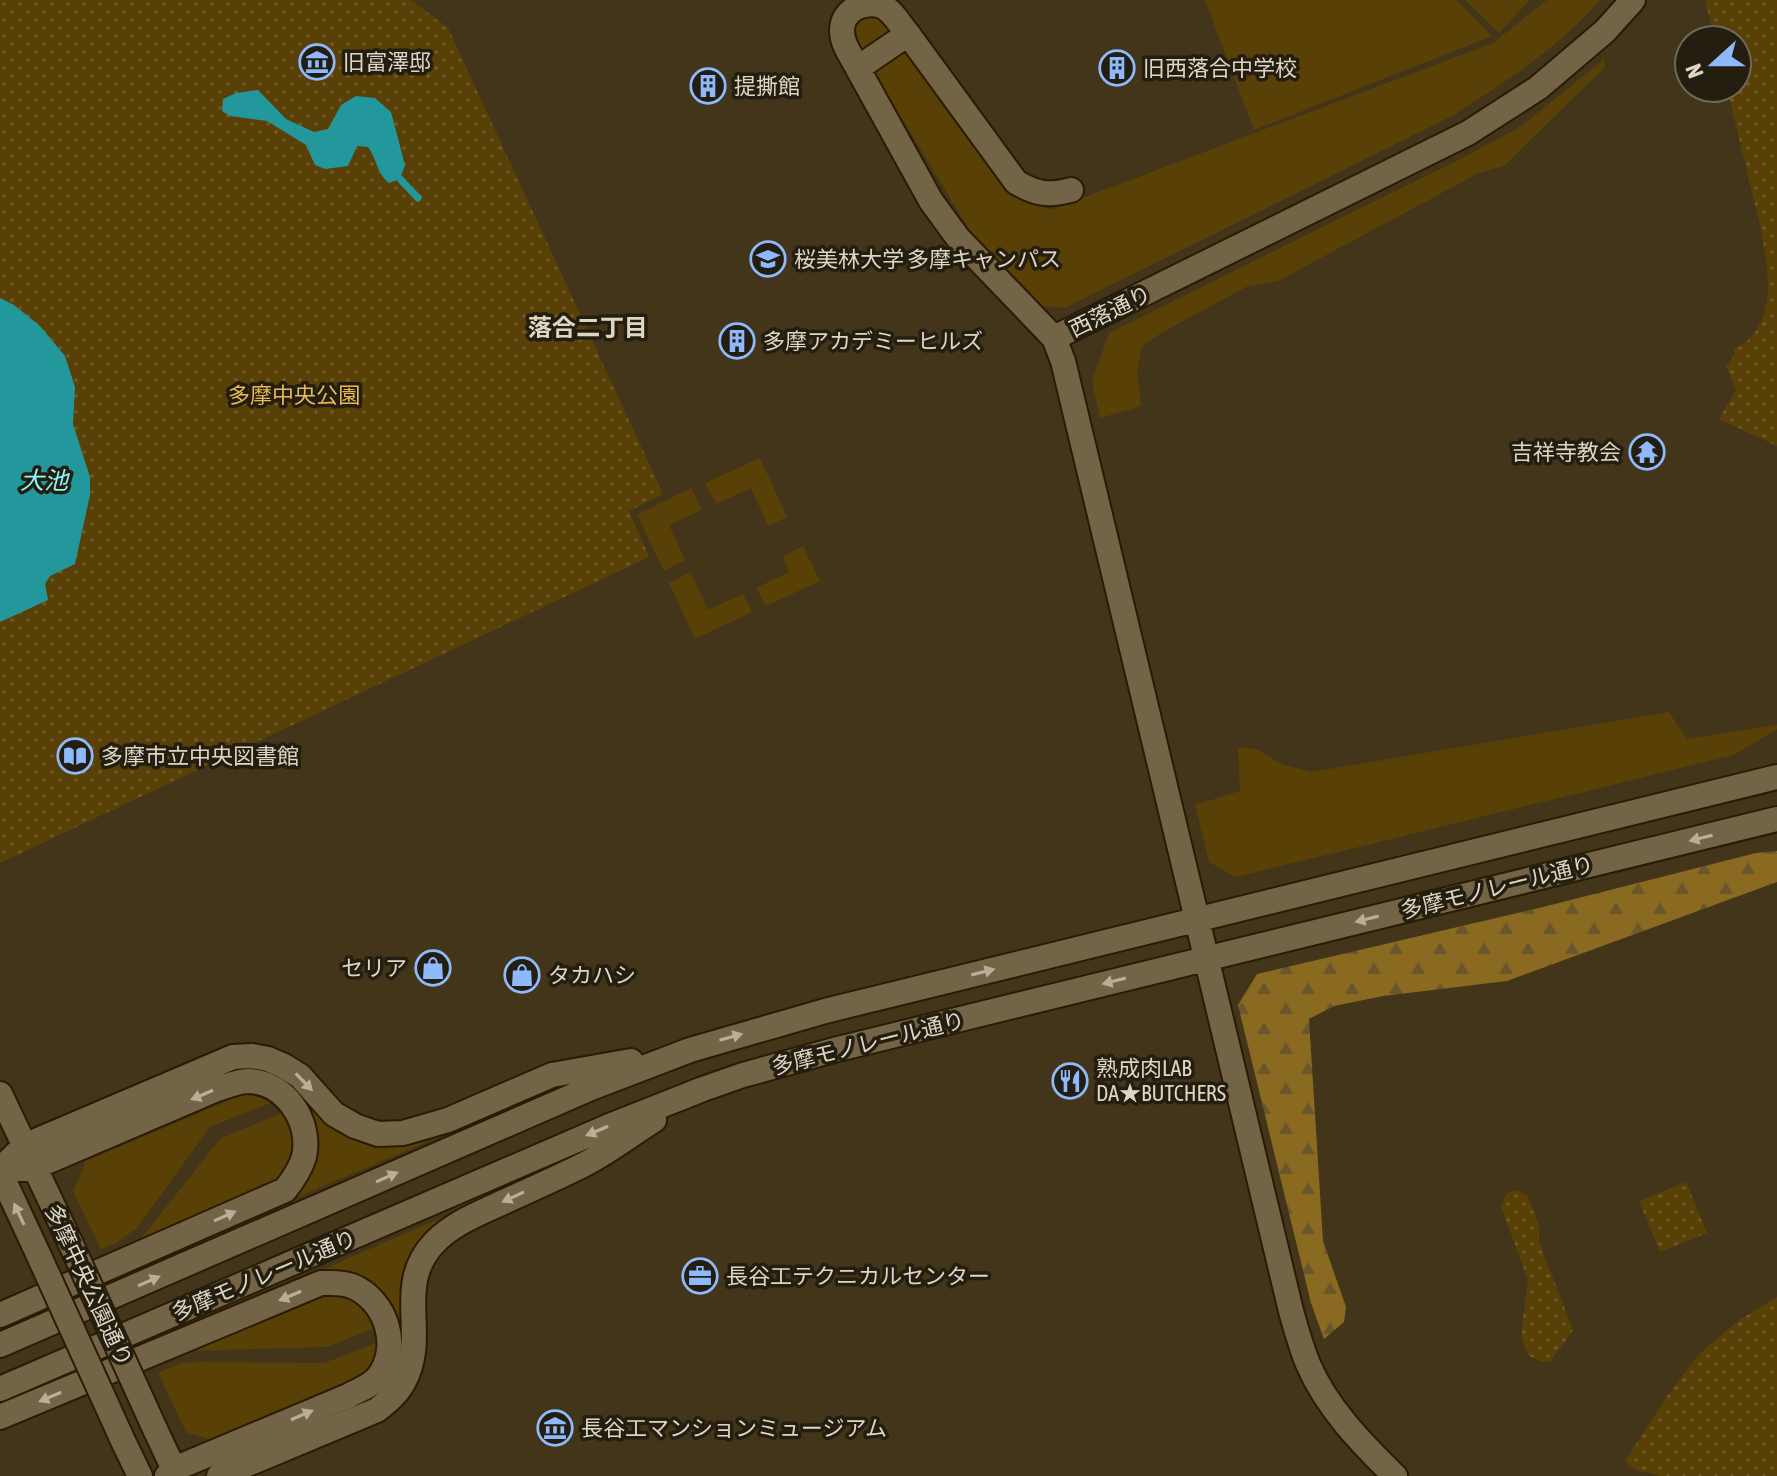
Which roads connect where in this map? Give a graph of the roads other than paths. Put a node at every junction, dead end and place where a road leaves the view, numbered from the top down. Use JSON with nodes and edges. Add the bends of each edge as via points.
{"nodes":[{"id":1,"x":1633,"y":0,"type":"edge"},
{"id":2,"x":908,"y":34,"type":"junction"},
{"id":3,"x":858,"y":68,"type":"junction"},
{"id":4,"x":1071,"y":190,"type":"dead end"},
{"id":5,"x":1054,"y":338,"type":"junction"},
{"id":6,"x":1777,"y":777,"type":"edge"},
{"id":7,"x":1777,"y":819,"type":"edge"},
{"id":8,"x":1196,"y":919,"type":"junction"},
{"id":9,"x":1205,"y":958,"type":"junction"},
{"id":10,"x":690,"y":1050,"type":"junction"},
{"id":11,"x":703,"y":1089,"type":"junction"},
{"id":12,"x":0,"y":1094,"type":"edge"},
{"id":13,"x":30,"y":1156,"type":"junction"},
{"id":14,"x":0,"y":1171,"type":"edge"},
{"id":15,"x":0,"y":1315,"type":"edge"},
{"id":16,"x":0,"y":1345,"type":"edge"},
{"id":17,"x":0,"y":1389,"type":"edge"},
{"id":18,"x":0,"y":1417,"type":"edge"},
{"id":19,"x":173,"y":1474,"type":"edge"},
{"id":20,"x":140,"y":1476,"type":"edge"},
{"id":21,"x":219,"y":1476,"type":"edge"},
{"id":22,"x":1395,"y":1476,"type":"edge"}],
"edges":[{"from":1,"to":5,"type":"main road","name":"西落通り","via":[[1538,88],[1468,133]]},
{"from":2,"to":3,"type":"main road"},
{"from":2,"to":3,"type":"main road","via":[[886,7],[853,7],[842,29]]},
{"from":2,"to":4,"type":"main road","via":[[1016,182],[1043,194]]},
{"from":3,"to":5,"type":"main road","via":[[949,226]]},
{"from":5,"to":8,"type":"main road","name":"西落通り"},
{"from":6,"to":8,"type":"main road","name":"多摩モノレール通り"},
{"from":7,"to":9,"type":"main road","name":"多摩モノレール通り","one_way":true},
{"from":8,"to":9,"type":"main road","name":"西落通り"},
{"from":10,"to":8,"type":"main road","name":"多摩モノレール通り","one_way":true},
{"from":9,"to":11,"type":"main road","name":"多摩モノレール通り","one_way":true,"via":[[834,1050]]},
{"from":9,"to":22,"type":"main road","name":"西落通り","via":[[1291,1311],[1309,1365],[1329,1402]]},
{"from":13,"to":10,"type":"main road","one_way":true,"via":[[233,1057],[252,1056],[284,1066],[334,1114],[378,1134],[448,1120],[552,1075]]},
{"from":16,"to":10,"type":"main road","name":"多摩モノレール通り","one_way":true},
{"from":11,"to":17,"type":"main road","name":"多摩モノレール通り","one_way":true},
{"from":11,"to":21,"type":"main road","one_way":true,"via":[[584,1165],[465,1219],[434,1243],[418,1267],[412,1297],[412,1363],[390,1400]]},
{"from":12,"to":13,"type":"main road","name":"多摩中央公園通り"},
{"from":13,"to":14,"type":"main road"},
{"from":15,"to":13,"type":"main road","one_way":true,"via":[[285,1190],[304,1156],[305,1134],[298,1112],[284,1094],[244,1081]]},
{"from":13,"to":19,"type":"main road","name":"多摩中央公園通り","bridge":true},
{"from":20,"to":14,"type":"main road","name":"多摩中央公園通り","one_way":true,"bridge":true},
{"from":19,"to":18,"type":"main road","one_way":true,"via":[[367,1387],[387,1361],[390,1345],[388,1327],[373,1301],[352,1285],[321,1283]]}]}
